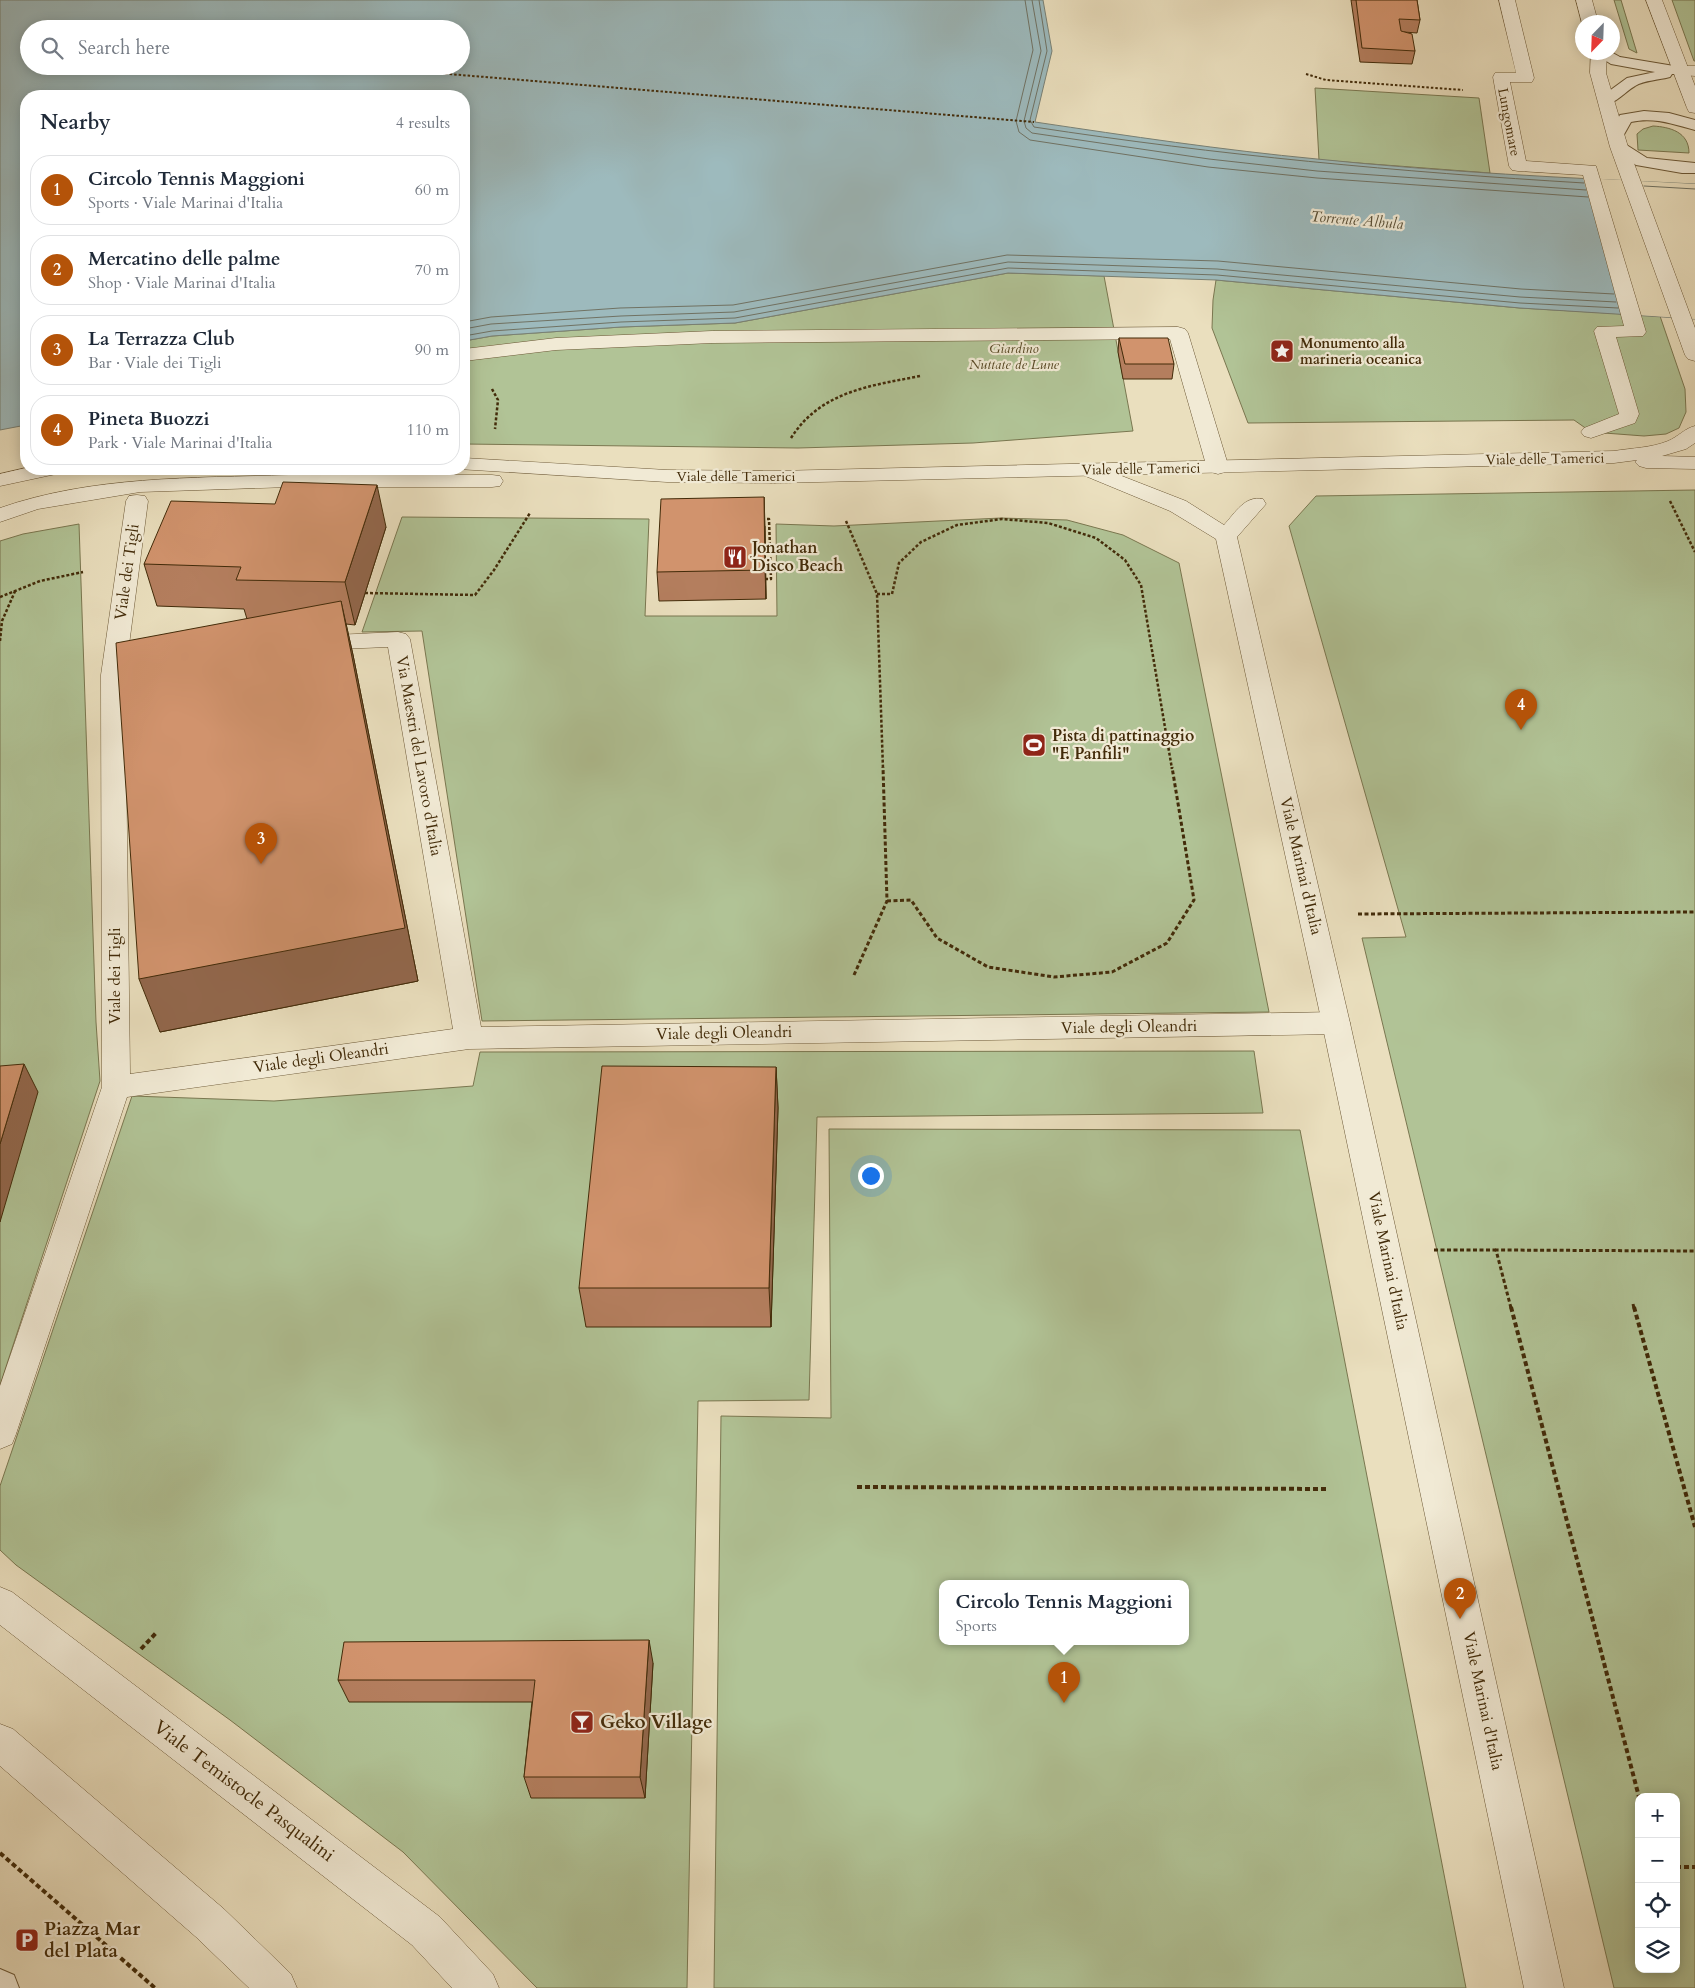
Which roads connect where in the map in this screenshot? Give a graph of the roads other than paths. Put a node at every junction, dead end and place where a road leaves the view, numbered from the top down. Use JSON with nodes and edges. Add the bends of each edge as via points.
{"nodes":[{"id":1,"x":1507,"y":0,"type":"edge"},
{"id":2,"x":1584,"y":0,"type":"edge"},
{"id":3,"x":1654,"y":0,"type":"edge"},
{"id":4,"x":1588,"y":15,"type":"edge"},
{"id":5,"x":1599,"y":60,"type":"edge"},
{"id":6,"x":1614,"y":60,"type":"edge"},
{"id":7,"x":1688,"y":71,"type":"edge"},
{"id":8,"x":1606,"y":100,"type":"junction"},
{"id":9,"x":1695,"y":108,"type":"edge"},
{"id":10,"x":1695,"y":125,"type":"edge"},
{"id":11,"x":1617,"y":141,"type":"junction"},
{"id":12,"x":1695,"y":168,"type":"edge"},
{"id":13,"x":470,"y":353,"type":"edge"},
{"id":14,"x":1695,"y":355,"type":"edge"},
{"id":15,"x":1591,"y":432,"type":"dead end"},
{"id":16,"x":1695,"y":432,"type":"edge"},
{"id":17,"x":1614,"y":457,"type":"junction"},
{"id":18,"x":1695,"y":463,"type":"edge"},
{"id":19,"x":470,"y":464,"type":"edge"},
{"id":20,"x":1218,"y":468,"type":"junction"},
{"id":21,"x":1090,"y":470,"type":"junction"},
{"id":22,"x":22,"y":475,"type":"edge"},
{"id":23,"x":667,"y":476,"type":"junction"},
{"id":24,"x":0,"y":480,"type":"edge"},
{"id":25,"x":137,"y":501,"type":"dead end"},
{"id":26,"x":1255,"y":504,"type":"dead end"},
{"id":27,"x":0,"y":515,"type":"edge"},
{"id":28,"x":1226,"y":536,"type":"junction"},
{"id":29,"x":289,"y":644,"type":"edge"},
{"id":30,"x":1336,"y":1023,"type":"junction"},
{"id":31,"x":469,"y":1038,"type":"junction"},
{"id":32,"x":116,"y":1087,"type":"junction"},
{"id":33,"x":0,"y":1434,"type":"edge"},
{"id":34,"x":0,"y":1604,"type":"edge"},
{"id":35,"x":0,"y":1742,"type":"edge"},
{"id":36,"x":277,"y":1988,"type":"edge"},
{"id":37,"x":479,"y":1988,"type":"edge"},
{"id":38,"x":1544,"y":1988,"type":"edge"}],
"edges":[{"from":1,"to":15,"type":"street","name":"Lungomare","via":[[1526,78],[1501,77],[1518,166],[1590,170],[1636,332],[1604,331],[1628,408],[1628,419]]},
{"from":2,"to":4,"type":"street"},
{"from":3,"to":7,"type":"street"},
{"from":5,"to":8,"type":"street","via":[[1598,73]]},
{"from":6,"to":7,"type":"lane"},
{"from":7,"to":8,"type":"lane","via":[[1632,82]]},
{"from":7,"to":9,"type":"street"},
{"from":8,"to":11,"type":"street"},
{"from":10,"to":11,"type":"lane","via":[[1646,114],[1625,118]]},
{"from":11,"to":12,"type":"lane","via":[[1642,162]]},
{"from":11,"to":14,"type":"street"},
{"from":13,"to":20,"type":"street","via":[[556,344],[712,337],[1178,333]]},
{"from":16,"to":17,"type":"street","name":"Viale delle Tamerici","via":[[1688,440],[1667,448]]},
{"from":17,"to":18,"type":"street","name":"Viale delle Tamerici","via":[[1657,463]]},
{"from":17,"to":20,"type":"street","name":"Viale delle Tamerici"},
{"from":19,"to":23,"type":"street","name":"Viale delle Tamerici"},
{"from":20,"to":21,"type":"street","name":"Viale delle Tamerici"},
{"from":21,"to":23,"type":"street","name":"Viale delle Tamerici","via":[[776,477]]},
{"from":21,"to":28,"type":"street","via":[[1178,506]]},
{"from":22,"to":24,"type":"street"},
{"from":23,"to":27,"type":"street","name":"Viale delle Tamerici","via":[[586,482],[289,482],[140,486],[34,503]]},
{"from":25,"to":32,"type":"street","name":"Viale dei Tigli","via":[[128,565],[122,673]]},
{"from":26,"to":28,"type":"street"},
{"from":28,"to":30,"type":"street","name":"Viale Marinai d'Italia"},
{"from":29,"to":31,"type":"street","name":"Via Maestri del Lavoro d'Italia","via":[[398,639]]},
{"from":30,"to":31,"type":"street","name":"Viale degli Oleandri"},
{"from":30,"to":38,"type":"street","name":"Viale Marinai d'Italia"},
{"from":31,"to":32,"type":"street","name":"Viale degli Oleandri"},
{"from":32,"to":33,"type":"street","name":"Viale dei Tigli"},
{"from":34,"to":37,"type":"street","name":"Viale Temistocle Pasqualini","via":[[426,1931]]},
{"from":35,"to":36,"type":"street","via":[[210,1923]]}]}
